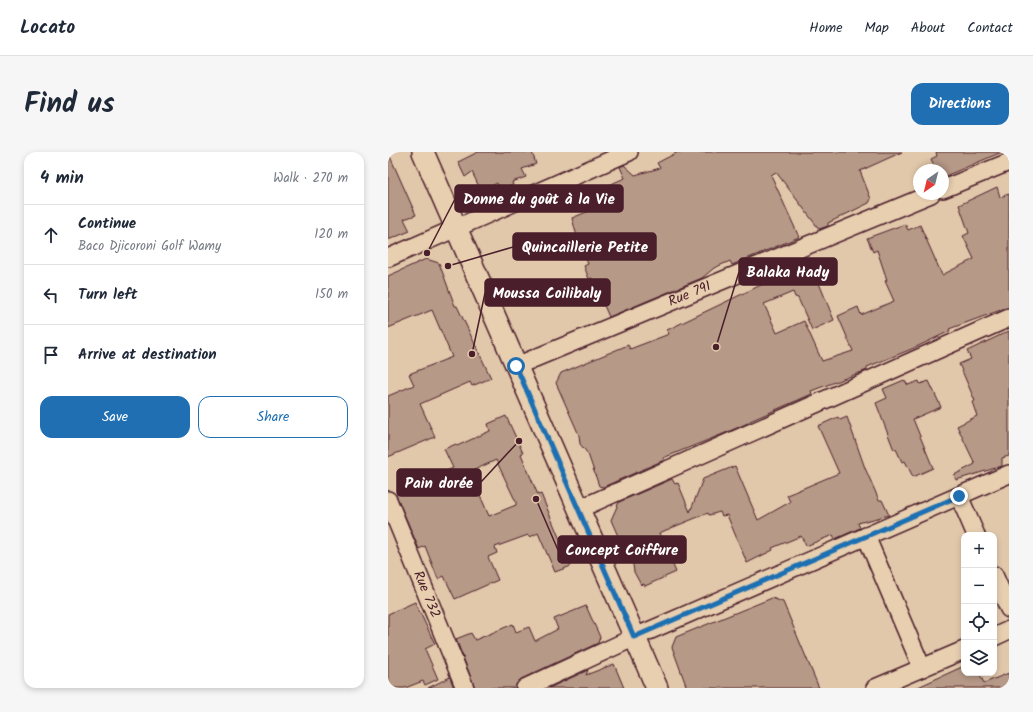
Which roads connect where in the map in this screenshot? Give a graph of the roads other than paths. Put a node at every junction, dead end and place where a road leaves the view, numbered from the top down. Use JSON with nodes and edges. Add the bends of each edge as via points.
{"nodes":[{"id":1,"x":423,"y":152,"type":"edge"},
{"id":2,"x":629,"y":152,"type":"edge"},
{"id":3,"x":1009,"y":162,"type":"edge"},
{"id":4,"x":949,"y":187,"type":"edge"},
{"id":5,"x":917,"y":200,"type":"edge"},
{"id":6,"x":456,"y":228,"type":"junction"},
{"id":7,"x":388,"y":258,"type":"edge"},
{"id":8,"x":1009,"y":318,"type":"edge"},
{"id":9,"x":516,"y":366,"type":"junction"},
{"id":10,"x":1009,"y":474,"type":"edge"},
{"id":11,"x":959,"y":496,"type":"junction"},
{"id":12,"x":388,"y":500,"type":"edge"},
{"id":13,"x":579,"y":509,"type":"junction"},
{"id":14,"x":975,"y":532,"type":"edge"},
{"id":15,"x":866,"y":536,"type":"junction"},
{"id":16,"x":997,"y":582,"type":"edge"},
{"id":17,"x":1009,"y":609,"type":"edge"},
{"id":18,"x":1009,"y":630,"type":"edge"},
{"id":19,"x":997,"y":636,"type":"edge"},
{"id":20,"x":634,"y":637,"type":"junction"},
{"id":21,"x":961,"y":651,"type":"edge"},
{"id":22,"x":922,"y":668,"type":"junction"},
{"id":23,"x":465,"y":688,"type":"edge"},
{"id":24,"x":526,"y":688,"type":"edge"},
{"id":25,"x":657,"y":688,"type":"edge"},
{"id":26,"x":875,"y":688,"type":"edge"}],
"edges":[{"from":1,"to":6,"type":"street"},
{"from":2,"to":6,"type":"street"},
{"from":3,"to":4,"type":"street"},
{"from":5,"to":9,"type":"street","name":"Rue 791"},
{"from":6,"to":7,"type":"street"},
{"from":6,"to":9,"type":"street"},
{"from":8,"to":13,"type":"street"},
{"from":9,"to":13,"type":"street"},
{"from":10,"to":11,"type":"street"},
{"from":11,"to":14,"type":"street"},
{"from":11,"to":15,"type":"street"},
{"from":12,"to":23,"type":"street","name":"Rue 732"},
{"from":13,"to":20,"type":"street"},
{"from":15,"to":20,"type":"street"},
{"from":15,"to":22,"type":"street"},
{"from":16,"to":17,"type":"street"},
{"from":18,"to":19,"type":"street"},
{"from":20,"to":24,"type":"street"},
{"from":20,"to":25,"type":"street"},
{"from":21,"to":22,"type":"street"},
{"from":22,"to":26,"type":"street"}]}
